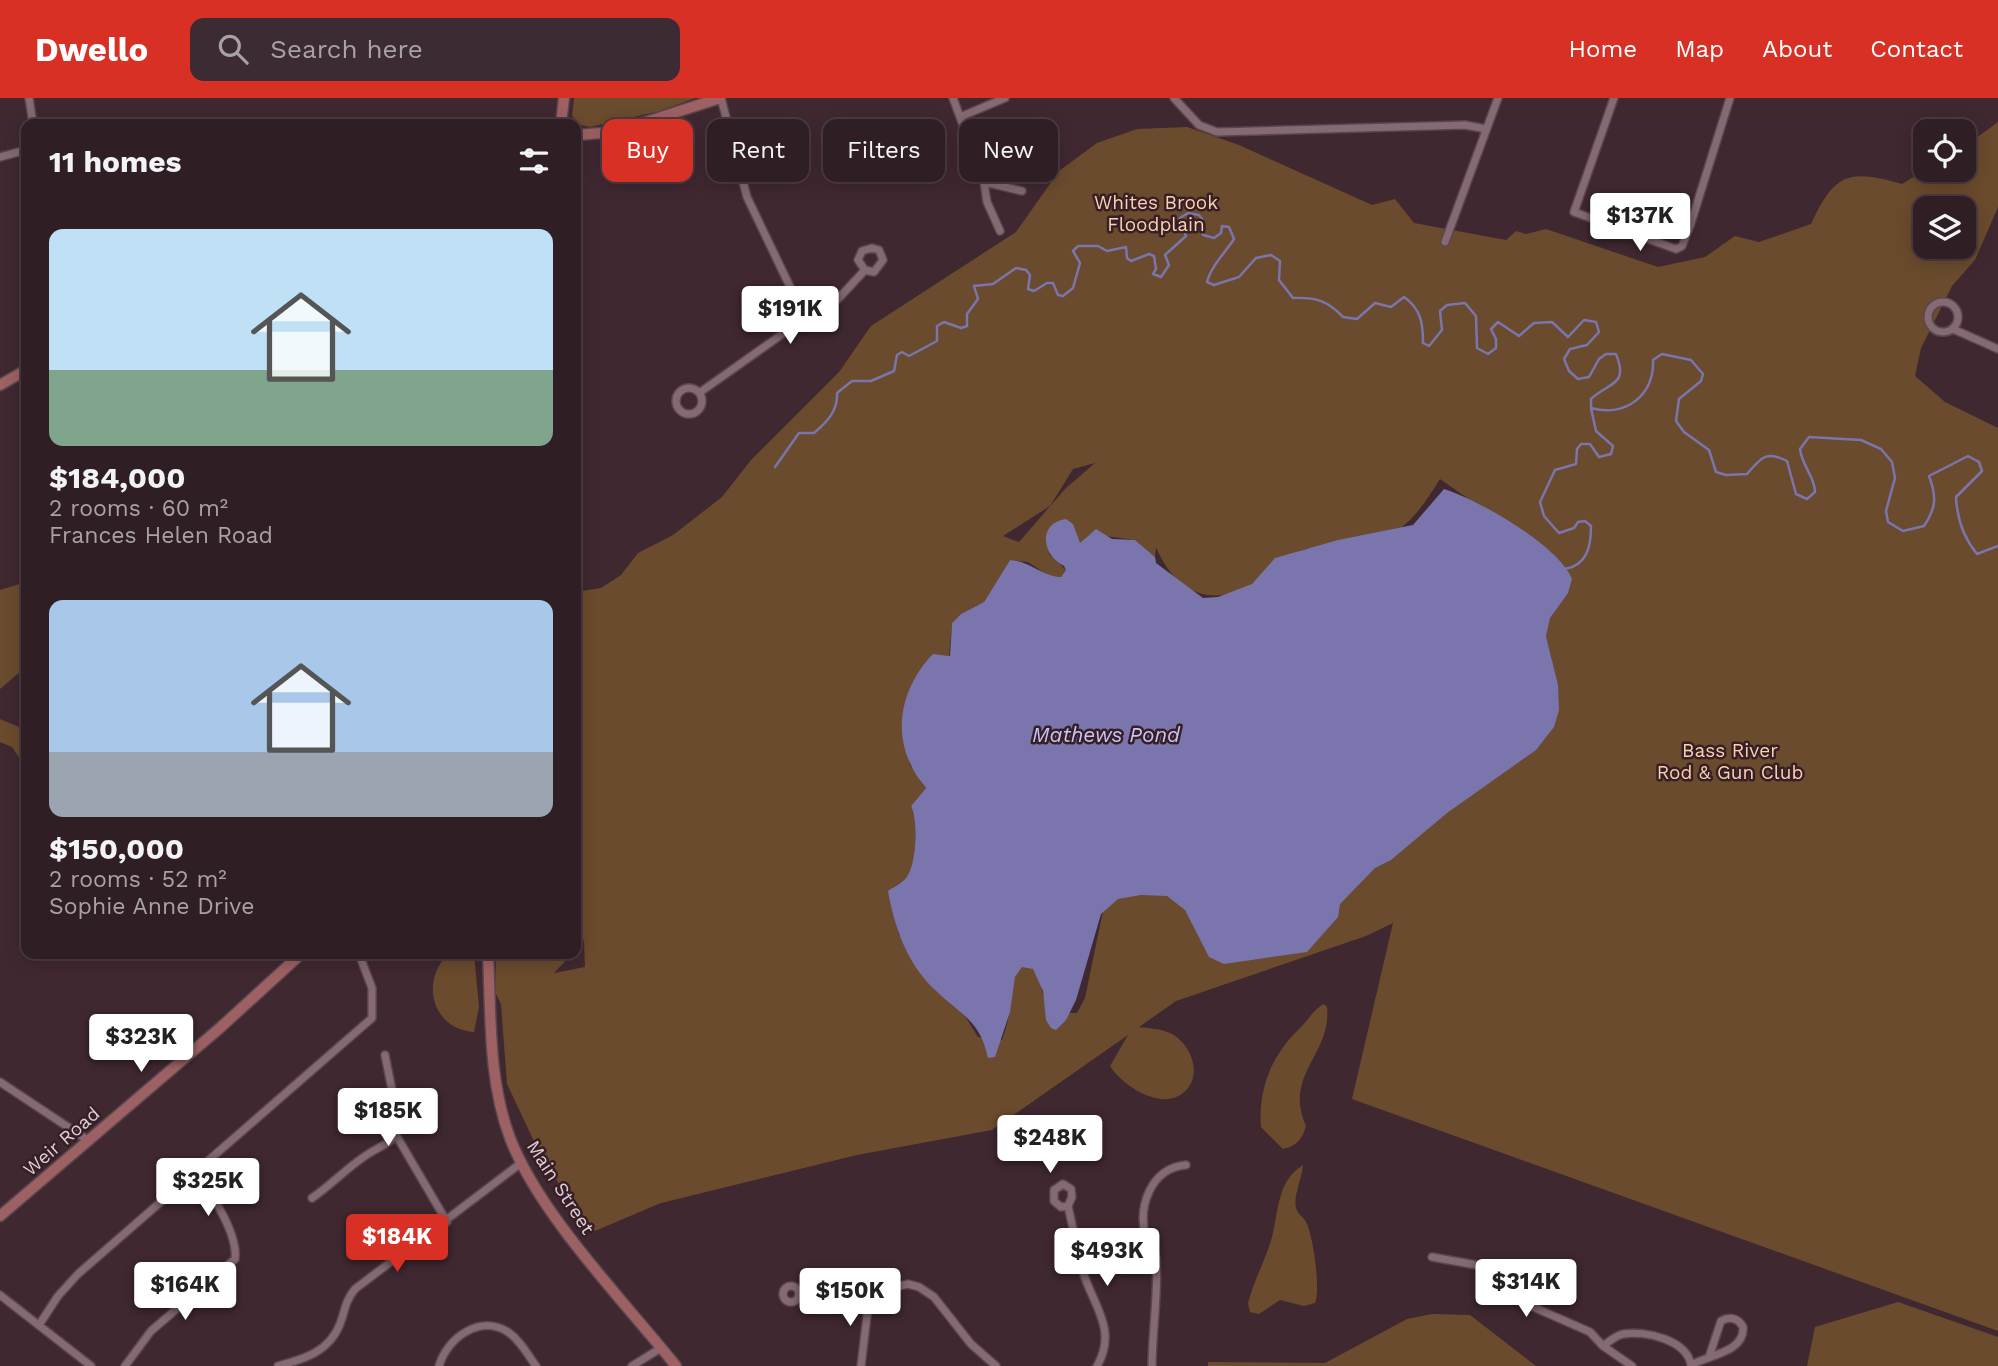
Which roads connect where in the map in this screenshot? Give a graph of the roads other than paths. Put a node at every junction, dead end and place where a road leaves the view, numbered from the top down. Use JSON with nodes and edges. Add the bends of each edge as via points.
{"nodes":[{"id":1,"x":29,"y":98,"type":"edge"},
{"id":2,"x":564,"y":98,"type":"edge"},
{"id":3,"x":721,"y":98,"type":"edge"},
{"id":4,"x":953,"y":98,"type":"edge"},
{"id":5,"x":1005,"y":98,"type":"edge"},
{"id":6,"x":1174,"y":98,"type":"edge"},
{"id":7,"x":1498,"y":98,"type":"edge"},
{"id":8,"x":1614,"y":98,"type":"edge"},
{"id":9,"x":1730,"y":98,"type":"edge"},
{"id":10,"x":960,"y":117,"type":"joint"},
{"id":11,"x":32,"y":119,"type":"edge"},
{"id":12,"x":562,"y":119,"type":"edge"},
{"id":13,"x":1486,"y":129,"type":"junction"},
{"id":14,"x":581,"y":135,"type":"edge"},
{"id":15,"x":21,"y":151,"type":"edge"},
{"id":16,"x":0,"y":157,"type":"edge"},
{"id":17,"x":984,"y":182,"type":"joint"},
{"id":18,"x":1022,"y":191,"type":"dead end"},
{"id":19,"x":1000,"y":231,"type":"dead end"},
{"id":20,"x":1445,"y":242,"type":"dead end"},
{"id":21,"x":865,"y":270,"type":"dead end"},
{"id":22,"x":805,"y":318,"type":"junction"},
{"id":23,"x":1953,"y":329,"type":"junction"},
{"id":24,"x":1998,"y":349,"type":"edge"},
{"id":25,"x":21,"y":373,"type":"edge"},
{"id":26,"x":0,"y":385,"type":"edge"},
{"id":27,"x":699,"y":393,"type":"dead end"},
{"id":28,"x":295,"y":959,"type":"edge"},
{"id":29,"x":361,"y":959,"type":"edge"},
{"id":30,"x":488,"y":959,"type":"edge"},
{"id":31,"x":384,"y":1055,"type":"dead end"},
{"id":32,"x":0,"y":1082,"type":"edge"},
{"id":33,"x":396,"y":1135,"type":"junction"},
{"id":34,"x":89,"y":1141,"type":"junction"},
{"id":35,"x":521,"y":1163,"type":"junction"},
{"id":36,"x":1186,"y":1165,"type":"dead end"},
{"id":37,"x":192,"y":1174,"type":"junction"},
{"id":38,"x":312,"y":1198,"type":"dead end"},
{"id":39,"x":1068,"y":1206,"type":"dead end"},
{"id":40,"x":0,"y":1216,"type":"edge"},
{"id":41,"x":447,"y":1222,"type":"junction"},
{"id":42,"x":1432,"y":1257,"type":"dead end"},
{"id":43,"x":1509,"y":1280,"type":"junction"},
{"id":44,"x":870,"y":1291,"type":"junction"},
{"id":45,"x":799,"y":1292,"type":"dead end"},
{"id":46,"x":0,"y":1295,"type":"edge"},
{"id":47,"x":1531,"y":1306,"type":"junction"},
{"id":48,"x":39,"y":1325,"type":"junction"},
{"id":49,"x":1603,"y":1346,"type":"junction"},
{"id":50,"x":661,"y":1348,"type":"junction"},
{"id":51,"x":1710,"y":1354,"type":"junction"},
{"id":52,"x":91,"y":1366,"type":"edge"},
{"id":53,"x":125,"y":1366,"type":"edge"},
{"id":54,"x":278,"y":1366,"type":"edge"},
{"id":55,"x":439,"y":1366,"type":"edge"},
{"id":56,"x":536,"y":1366,"type":"edge"},
{"id":57,"x":632,"y":1366,"type":"edge"},
{"id":58,"x":676,"y":1366,"type":"edge"},
{"id":59,"x":861,"y":1366,"type":"edge"},
{"id":60,"x":996,"y":1366,"type":"edge"},
{"id":61,"x":1097,"y":1366,"type":"edge"},
{"id":62,"x":1152,"y":1366,"type":"edge"},
{"id":63,"x":1632,"y":1366,"type":"edge"},
{"id":64,"x":1690,"y":1366,"type":"edge"}],
"edges":[{"from":1,"to":11,"type":"street"},
{"from":2,"to":12,"type":"street"},
{"from":3,"to":14,"type":"street","via":[[615,132]]},
{"from":3,"to":22,"type":"street","via":[[747,197]]},
{"from":4,"to":10,"type":"street"},
{"from":5,"to":10,"type":"street"},
{"from":6,"to":13,"type":"street","via":[[1199,125],[1217,132],[1465,125]]},
{"from":7,"to":13,"type":"street"},
{"from":8,"to":9,"type":"street","via":[[1574,212],[1676,249],[1682,246],[1690,226]]},
{"from":13,"to":20,"type":"street"},
{"from":15,"to":16,"type":"street"},
{"from":17,"to":18,"type":"street"},
{"from":17,"to":19,"type":"street"},
{"from":21,"to":22,"type":"street","via":[[838,299]]},
{"from":22,"to":27,"type":"street"},
{"from":23,"to":23,"type":"street","via":[[1931,327],[1928,314],[1933,306],[1943,302],[1952,306],[1958,320]]},
{"from":23,"to":24,"type":"street"},
{"from":25,"to":26,"type":"street"},
{"from":28,"to":34,"type":"street","name":"Weir Road"},
{"from":29,"to":37,"type":"street","via":[[372,988],[372,1018]]},
{"from":30,"to":35,"type":"street","name":"Main Street","via":[[499,1096]]},
{"from":31,"to":33,"type":"street","via":[[398,1120]]},
{"from":32,"to":34,"type":"street"},
{"from":33,"to":38,"type":"street","via":[[355,1161]]},
{"from":33,"to":41,"type":"street"},
{"from":34,"to":40,"type":"street","name":"Weir Road"},
{"from":35,"to":41,"type":"street"},
{"from":35,"to":50,"type":"street","name":"Main Street","via":[[555,1214]]},
{"from":36,"to":62,"type":"street","via":[[1164,1171],[1151,1185],[1147,1200],[1146,1239],[1156,1257]]},
{"from":37,"to":48,"type":"street","via":[[78,1274]]},
{"from":37,"to":53,"type":"street","via":[[205,1183],[236,1247],[232,1264],[150,1331]]},
{"from":39,"to":61,"type":"street","via":[[1084,1276],[1103,1314],[1104,1350]]},
{"from":41,"to":54,"type":"street","via":[[355,1289],[327,1346]]},
{"from":42,"to":43,"type":"street","via":[[1482,1266]]},
{"from":43,"to":47,"type":"street","via":[[1509,1288]]},
{"from":43,"to":47,"type":"street","via":[[1527,1269],[1534,1272],[1538,1285]]},
{"from":44,"to":45,"type":"street"},
{"from":44,"to":59,"type":"street"},
{"from":44,"to":60,"type":"street","via":[[908,1284],[925,1291]]},
{"from":46,"to":48,"type":"street"},
{"from":47,"to":49,"type":"street","via":[[1590,1332]]},
{"from":48,"to":52,"type":"street"},
{"from":49,"to":63,"type":"street"},
{"from":49,"to":64,"type":"street","via":[[1624,1334],[1669,1340],[1682,1348]]},
{"from":50,"to":57,"type":"street"},
{"from":50,"to":58,"type":"street","name":"Main Street"},
{"from":51,"to":51,"type":"street","via":[[1741,1341],[1744,1327],[1740,1321],[1721,1321]]},
{"from":51,"to":64,"type":"street"},
{"from":55,"to":56,"type":"street","via":[[457,1338],[478,1327],[493,1326],[511,1334]]}]}
